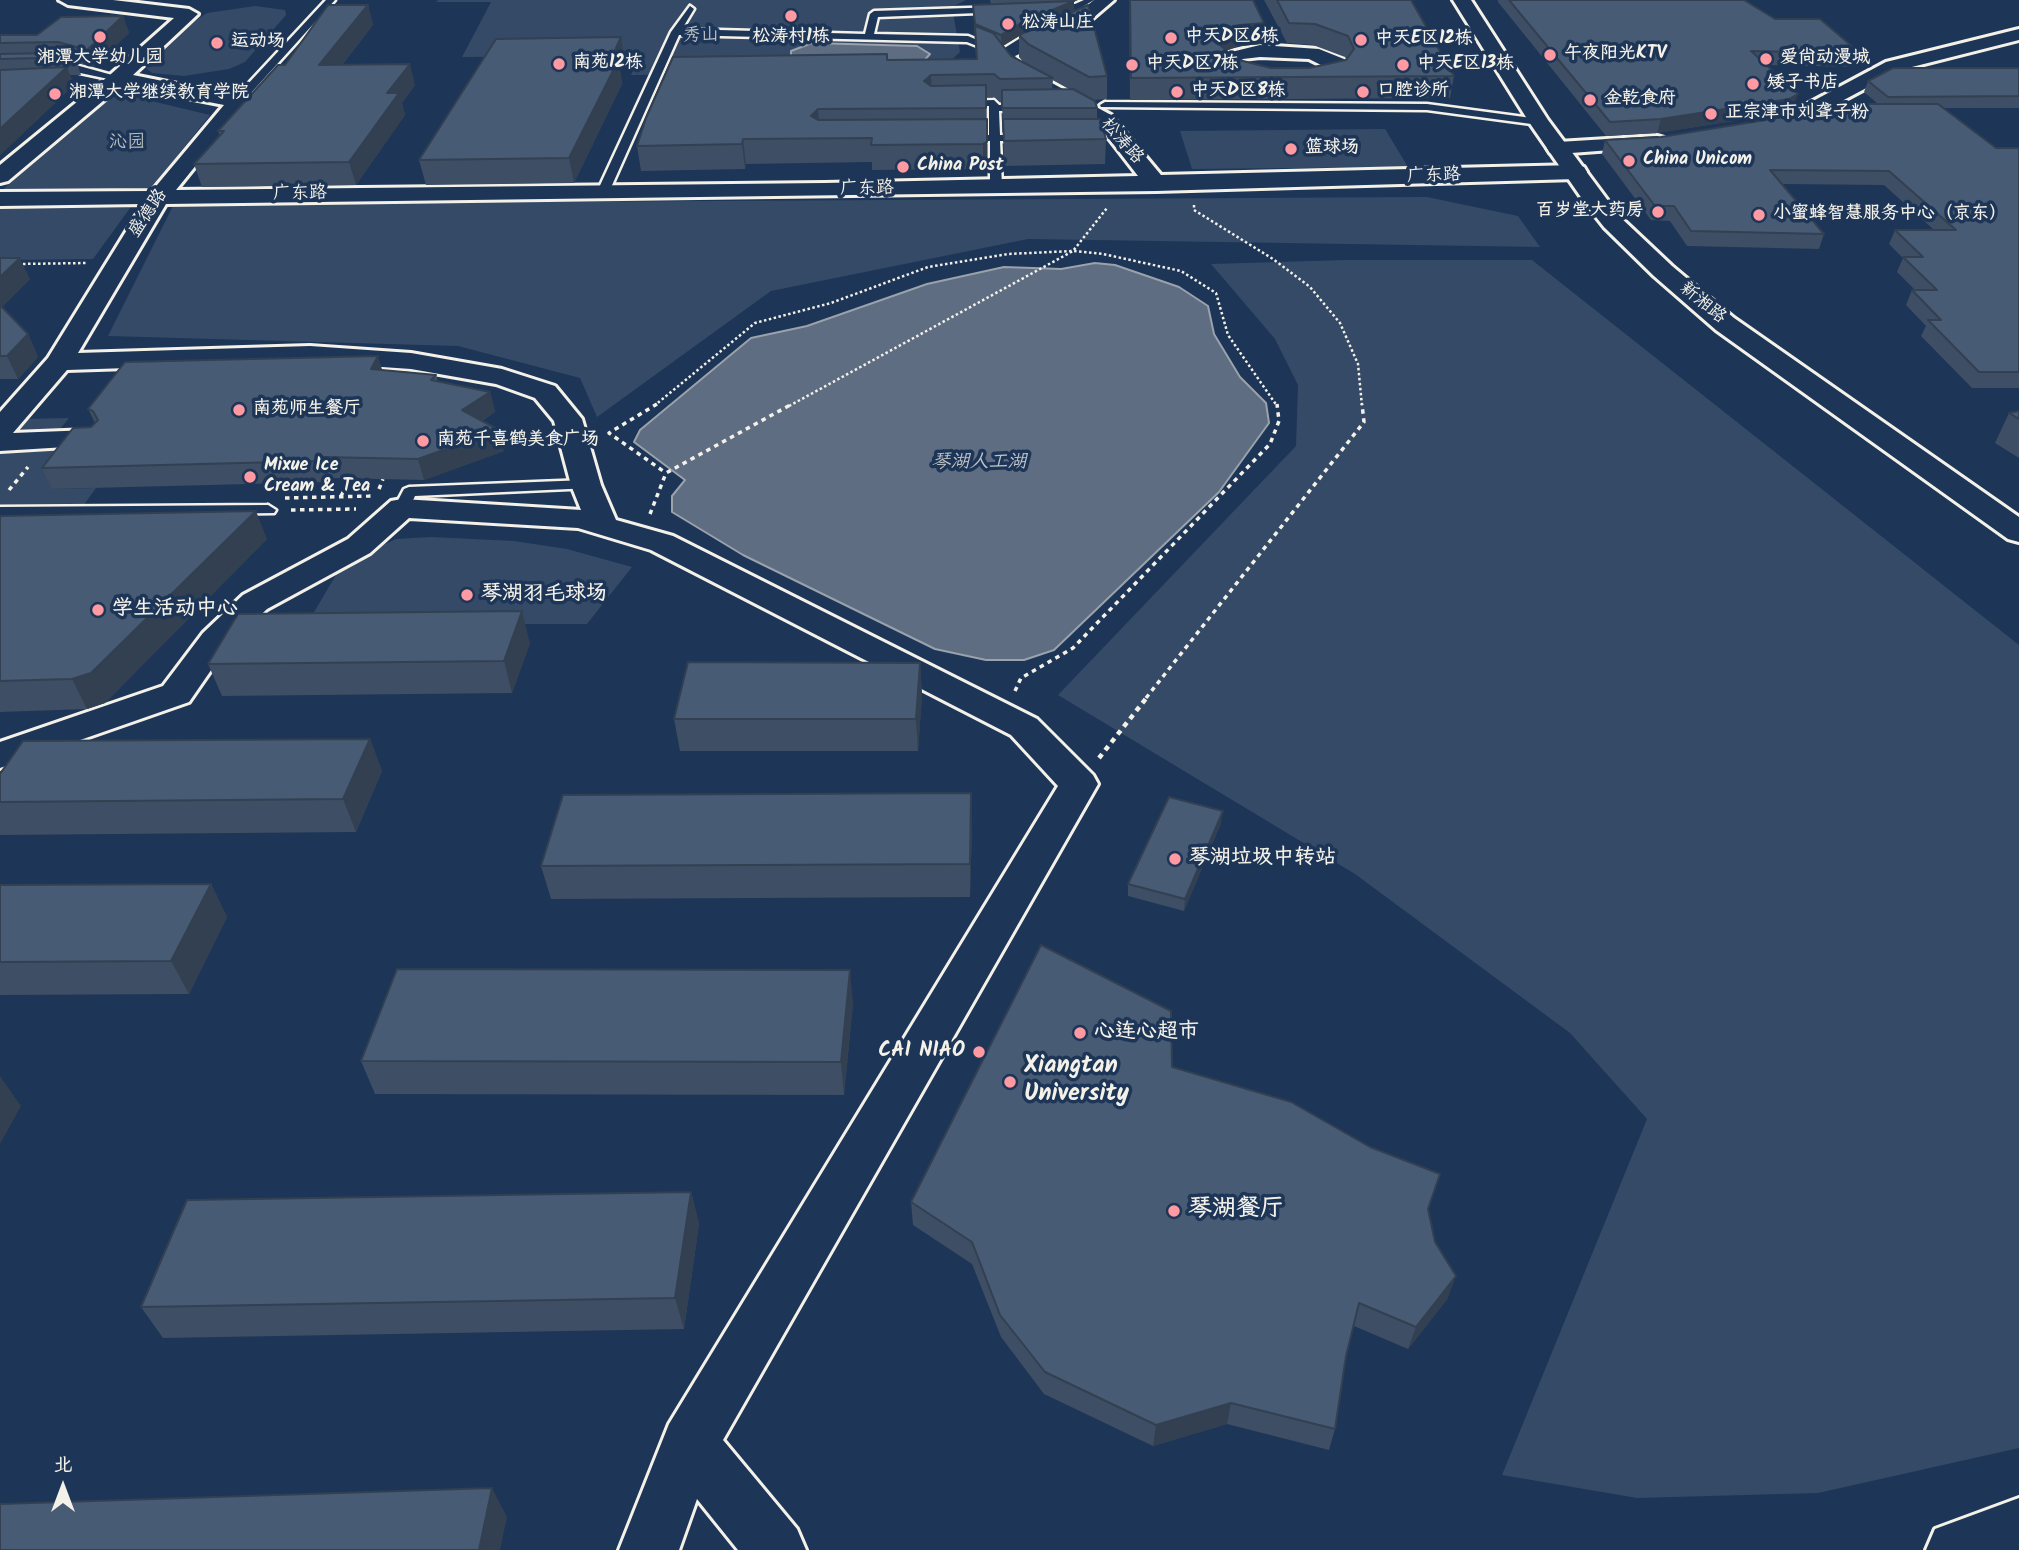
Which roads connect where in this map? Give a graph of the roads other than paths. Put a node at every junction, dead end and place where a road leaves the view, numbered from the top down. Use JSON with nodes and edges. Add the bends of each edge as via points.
{"nodes":[{"id":1,"x":68,"y":0,"type":"edge"},
{"id":2,"x":331,"y":0,"type":"edge"},
{"id":3,"x":1090,"y":0,"type":"edge"},
{"id":4,"x":1105,"y":0,"type":"edge"},
{"id":5,"x":1462,"y":0,"type":"edge"},
{"id":6,"x":1037,"y":8,"type":"edge"},
{"id":7,"x":690,"y":9,"type":"dead end"},
{"id":8,"x":1009,"y":9,"type":"edge"},
{"id":9,"x":1268,"y":30,"type":"dead end"},
{"id":10,"x":676,"y":32,"type":"junction"},
{"id":11,"x":2019,"y":34,"type":"edge"},
{"id":12,"x":869,"y":37,"type":"junction"},
{"id":13,"x":1278,"y":51,"type":"junction"},
{"id":14,"x":1004,"y":54,"type":"junction"},
{"id":15,"x":39,"y":65,"type":"edge"},
{"id":16,"x":118,"y":78,"type":"junction"},
{"id":17,"x":79,"y":80,"type":"edge"},
{"id":18,"x":237,"y":102,"type":"junction"},
{"id":19,"x":944,"y":104,"type":"edge"},
{"id":20,"x":1105,"y":105,"type":"edge"},
{"id":21,"x":1044,"y":107,"type":"edge"},
{"id":22,"x":1057,"y":107,"type":"edge"},
{"id":23,"x":1082,"y":107,"type":"junction"},
{"id":24,"x":994,"y":108,"type":"junction"},
{"id":25,"x":1539,"y":122,"type":"junction"},
{"id":26,"x":1753,"y":127,"type":"edge"},
{"id":27,"x":954,"y":138,"type":"edge"},
{"id":28,"x":995,"y":138,"type":"junction"},
{"id":29,"x":1036,"y":138,"type":"edge"},
{"id":30,"x":1680,"y":139,"type":"edge"},
{"id":31,"x":1558,"y":148,"type":"junction"},
{"id":32,"x":1576,"y":172,"type":"junction"},
{"id":33,"x":0,"y":176,"type":"edge"},
{"id":34,"x":1156,"y":184,"type":"junction"},
{"id":35,"x":996,"y":187,"type":"junction"},
{"id":36,"x":603,"y":192,"type":"junction"},
{"id":37,"x":159,"y":197,"type":"junction"},
{"id":38,"x":0,"y":198,"type":"edge"},
{"id":39,"x":59,"y":362,"type":"junction"},
{"id":40,"x":0,"y":430,"type":"edge"},
{"id":41,"x":90,"y":439,"type":"edge"},
{"id":42,"x":0,"y":442,"type":"edge"},
{"id":43,"x":586,"y":485,"type":"junction"},
{"id":44,"x":404,"y":502,"type":"junction"},
{"id":45,"x":272,"y":504,"type":"road end"},
{"id":46,"x":2,"y":505,"type":"edge"},
{"id":47,"x":603,"y":526,"type":"junction"},
{"id":48,"x":2019,"y":532,"type":"edge"},
{"id":49,"x":0,"y":755,"type":"edge"},
{"id":50,"x":689,"y":1444,"type":"junction"},
{"id":51,"x":2019,"y":1528,"type":"edge"},
{"id":52,"x":649,"y":1550,"type":"edge"},
{"id":53,"x":776,"y":1550,"type":"edge"},
{"id":54,"x":1956,"y":1550,"type":"edge"}],
"edges":[{"from":1,"to":16,"type":"street","via":[[189,14]]},
{"from":2,"to":18,"type":"lane"},
{"from":3,"to":6,"type":"lane","via":[[1077,7]]},
{"from":4,"to":14,"type":"street","via":[[1080,20]]},
{"from":5,"to":25,"type":"street","name":"新湘路"},
{"from":7,"to":10,"type":"lane"},
{"from":8,"to":12,"type":"lane","via":[[874,14]]},
{"from":9,"to":13,"type":"street"},
{"from":10,"to":12,"type":"lane"},
{"from":10,"to":36,"type":"lane"},
{"from":11,"to":26,"type":"street","via":[[1893,66],[1790,121]]},
{"from":12,"to":14,"type":"lane","via":[[968,39]]},
{"from":13,"to":13,"type":"street","via":[[1239,54],[1230,58],[1229,64],[1242,75],[1279,81],[1320,79],[1339,69],[1338,63],[1327,57]]},
{"from":14,"to":23,"type":"street","name":"松涛路","via":[[1019,73]]},
{"from":15,"to":16,"type":"lane","via":[[65,65]]},
{"from":16,"to":17,"type":"lane"},
{"from":16,"to":18,"type":"street"},
{"from":16,"to":33,"type":"street"},
{"from":18,"to":37,"type":"street","name":"盛德路"},
{"from":19,"to":24,"type":"lane","via":[[994,103]]},
{"from":20,"to":25,"type":"lane","via":[[1427,107]]},
{"from":21,"to":24,"type":"lane"},
{"from":22,"to":23,"type":"lane"},
{"from":23,"to":34,"type":"street","name":"松涛路","via":[[1104,119],[1112,137]]},
{"from":24,"to":28,"type":"lane"},
{"from":25,"to":31,"type":"street","name":"新湘路"},
{"from":27,"to":28,"type":"lane"},
{"from":28,"to":29,"type":"lane"},
{"from":28,"to":35,"type":"lane"},
{"from":30,"to":31,"type":"street"},
{"from":31,"to":32,"type":"street","name":"新湘路"},
{"from":32,"to":34,"type":"street","name":"广东路"},
{"from":32,"to":48,"type":"street","name":"新湘路","via":[[1612,222],[1685,292]]},
{"from":34,"to":35,"type":"street","name":"广东路"},
{"from":35,"to":36,"type":"street","name":"广东路"},
{"from":36,"to":37,"type":"street","name":"广东路"},
{"from":37,"to":38,"type":"street","name":"广东路"},
{"from":37,"to":39,"type":"street","name":"盛德路"},
{"from":39,"to":40,"type":"street","name":"盛德路"},
{"from":39,"to":43,"type":"street","via":[[310,354],[411,361],[502,377],[545,392],[568,419]]},
{"from":41,"to":42,"type":"street"},
{"from":43,"to":44,"type":"lane","via":[[409,492]]},
{"from":43,"to":47,"type":"street"},
{"from":44,"to":47,"type":"street","via":[[580,519]]},
{"from":44,"to":49,"type":"street","via":[[359,546],[255,602],[215,640],[176,694]]},
{"from":45,"to":46,"type":"lane"},
{"from":47,"to":50,"type":"street","via":[[662,543],[1024,727],[1079,784]]},
{"from":50,"to":52,"type":"street"},
{"from":50,"to":53,"type":"street"},
{"from":51,"to":54,"type":"street"}]}
